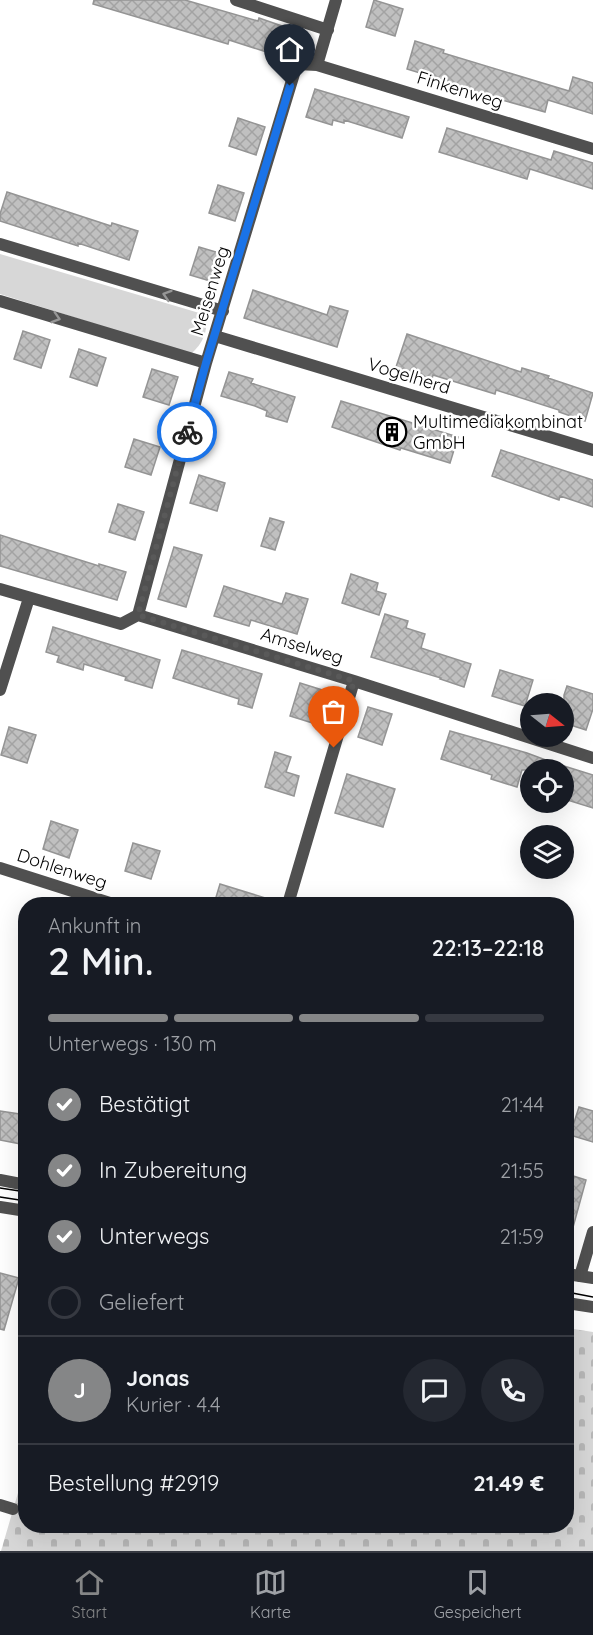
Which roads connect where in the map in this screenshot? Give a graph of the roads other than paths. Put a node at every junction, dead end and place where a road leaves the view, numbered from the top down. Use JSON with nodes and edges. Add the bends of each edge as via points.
{"nodes":[{"id":1,"x":236,"y":0,"type":"edge"},
{"id":2,"x":336,"y":0,"type":"edge"},
{"id":3,"x":328,"y":30,"type":"junction"},
{"id":4,"x":317,"y":65,"type":"junction"},
{"id":5,"x":593,"y":149,"type":"edge"},
{"id":6,"x":0,"y":244,"type":"edge"},
{"id":7,"x":0,"y":301,"type":"edge"},
{"id":8,"x":223,"y":312,"type":"junction"},
{"id":9,"x":215,"y":336,"type":"junction"},
{"id":10,"x":206,"y":363,"type":"junction"},
{"id":11,"x":593,"y":450,"type":"edge"},
{"id":12,"x":0,"y":589,"type":"edge"},
{"id":13,"x":29,"y":598,"type":"junction"},
{"id":14,"x":138,"y":615,"type":"junction"},
{"id":15,"x":354,"y":681,"type":"junction"},
{"id":16,"x":0,"y":690,"type":"edge"},
{"id":17,"x":593,"y":758,"type":"edge"},
{"id":18,"x":0,"y":868,"type":"edge"},
{"id":19,"x":91,"y":897,"type":"edge"},
{"id":20,"x":290,"y":897,"type":"edge"},
{"id":21,"x":0,"y":1180,"type":"edge"},
{"id":22,"x":18,"y":1183,"type":"edge"},
{"id":23,"x":0,"y":1207,"type":"edge"},
{"id":24,"x":18,"y":1210,"type":"edge"},
{"id":25,"x":593,"y":1232,"type":"edge"},
{"id":26,"x":574,"y":1275,"type":"edge"},
{"id":27,"x":580,"y":1276,"type":"junction"},
{"id":28,"x":593,"y":1278,"type":"edge"},
{"id":29,"x":574,"y":1304,"type":"edge"},
{"id":30,"x":593,"y":1307,"type":"edge"},
{"id":31,"x":0,"y":1505,"type":"edge"},
{"id":32,"x":13,"y":1509,"type":"dead end"}],
"edges":[{"from":1,"to":3,"type":"street"},
{"from":2,"to":3,"type":"street"},
{"from":3,"to":4,"type":"street"},
{"from":4,"to":5,"type":"street","name":"Finkenweg"},
{"from":4,"to":8,"type":"street","name":"Meisenweg","via":[[297,64]]},
{"from":8,"to":6,"type":"street","one_way":true},
{"from":7,"to":10,"type":"street","one_way":true},
{"from":8,"to":9,"type":"street","name":"Meisenweg"},
{"from":9,"to":10,"type":"street","name":"Meisenweg"},
{"from":9,"to":11,"type":"street","name":"Vogelherd"},
{"from":10,"to":14,"type":"street","name":"Meisenweg"},
{"from":12,"to":13,"type":"street","name":"Amselweg"},
{"from":13,"to":14,"type":"street","name":"Amselweg","via":[[121,624]]},
{"from":13,"to":16,"type":"street"},
{"from":14,"to":15,"type":"street","name":"Amselweg"},
{"from":15,"to":17,"type":"street","name":"Amselweg"},
{"from":15,"to":20,"type":"street"},
{"from":18,"to":19,"type":"street","name":"Dohlenweg"},
{"from":21,"to":22,"type":"street"},
{"from":23,"to":24,"type":"street"},
{"from":25,"to":27,"type":"street"},
{"from":26,"to":27,"type":"street"},
{"from":27,"to":28,"type":"street"},
{"from":29,"to":30,"type":"street"},
{"from":31,"to":32,"type":"street"}]}
